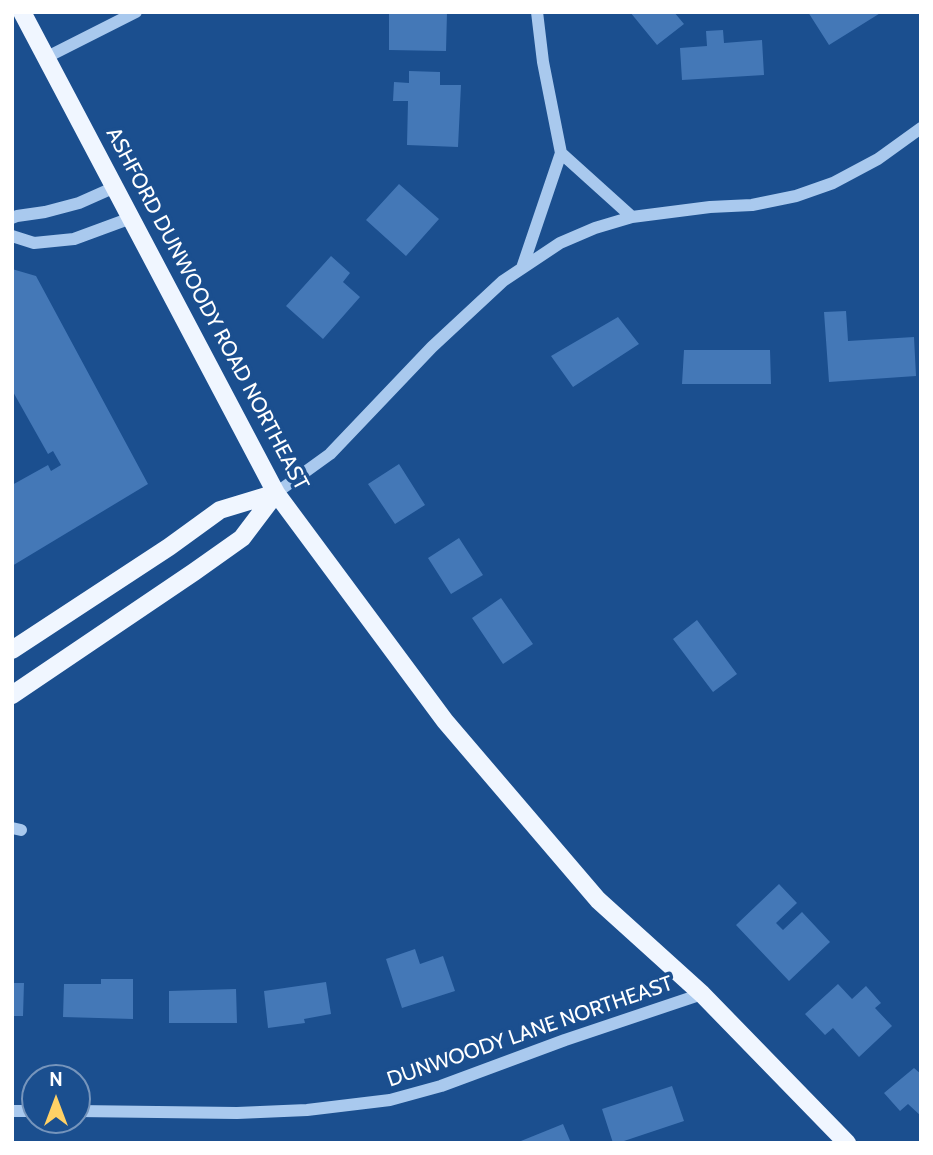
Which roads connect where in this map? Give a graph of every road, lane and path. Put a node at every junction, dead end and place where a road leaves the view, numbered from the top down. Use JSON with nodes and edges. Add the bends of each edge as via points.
{"nodes":[{"id":1,"x":22,"y":12,"type":"edge"},
{"id":2,"x":136,"y":12,"type":"edge"},
{"id":3,"x":537,"y":12,"type":"edge"},
{"id":4,"x":47,"y":57,"type":"junction"},
{"id":5,"x":921,"y":128,"type":"edge"},
{"id":6,"x":561,"y":153,"type":"junction"},
{"id":7,"x":115,"y":187,"type":"junction"},
{"id":8,"x":632,"y":217,"type":"junction"},
{"id":9,"x":12,"y":218,"type":"edge"},
{"id":10,"x":131,"y":218,"type":"junction"},
{"id":11,"x":12,"y":236,"type":"edge"},
{"id":12,"x":522,"y":268,"type":"junction"},
{"id":13,"x":276,"y":493,"type":"junction"},
{"id":14,"x":12,"y":650,"type":"edge"},
{"id":15,"x":12,"y":695,"type":"edge"},
{"id":16,"x":702,"y":995,"type":"junction"},
{"id":17,"x":91,"y":1111,"type":"edge"},
{"id":18,"x":847,"y":1143,"type":"edge"}],
"edges":[{"from":1,"to":4,"type":"main road","name":"ASHFORD DUNWOODY ROAD NORTHEAST"},
{"from":2,"to":4,"type":"street"},
{"from":3,"to":6,"type":"street"},
{"from":4,"to":7,"type":"main road","name":"ASHFORD DUNWOODY ROAD NORTHEAST"},
{"from":5,"to":8,"type":"street","via":[[878,159],[796,196]]},
{"from":6,"to":8,"type":"street"},
{"from":6,"to":12,"type":"street"},
{"from":7,"to":9,"type":"street","via":[[79,203]]},
{"from":7,"to":10,"type":"main road","name":"ASHFORD DUNWOODY ROAD NORTHEAST"},
{"from":8,"to":12,"type":"street","via":[[560,243]]},
{"from":10,"to":11,"type":"street","via":[[74,239],[34,243]]},
{"from":10,"to":13,"type":"main road","name":"ASHFORD DUNWOODY ROAD NORTHEAST"},
{"from":12,"to":13,"type":"street","via":[[432,347],[330,454]]},
{"from":13,"to":14,"type":"main road","via":[[220,510]]},
{"from":13,"to":15,"type":"main road","via":[[242,538]]},
{"from":13,"to":16,"type":"main road","name":"ASHFORD DUNWOODY ROAD NORTHEAST","via":[[445,721],[598,900]]},
{"from":16,"to":17,"type":"street","name":"DUNWOODY LANE NORTHEAST","via":[[390,1100],[237,1113]]},
{"from":16,"to":18,"type":"main road","name":"ASHFORD DUNWOODY ROAD NORTHEAST"}]}
